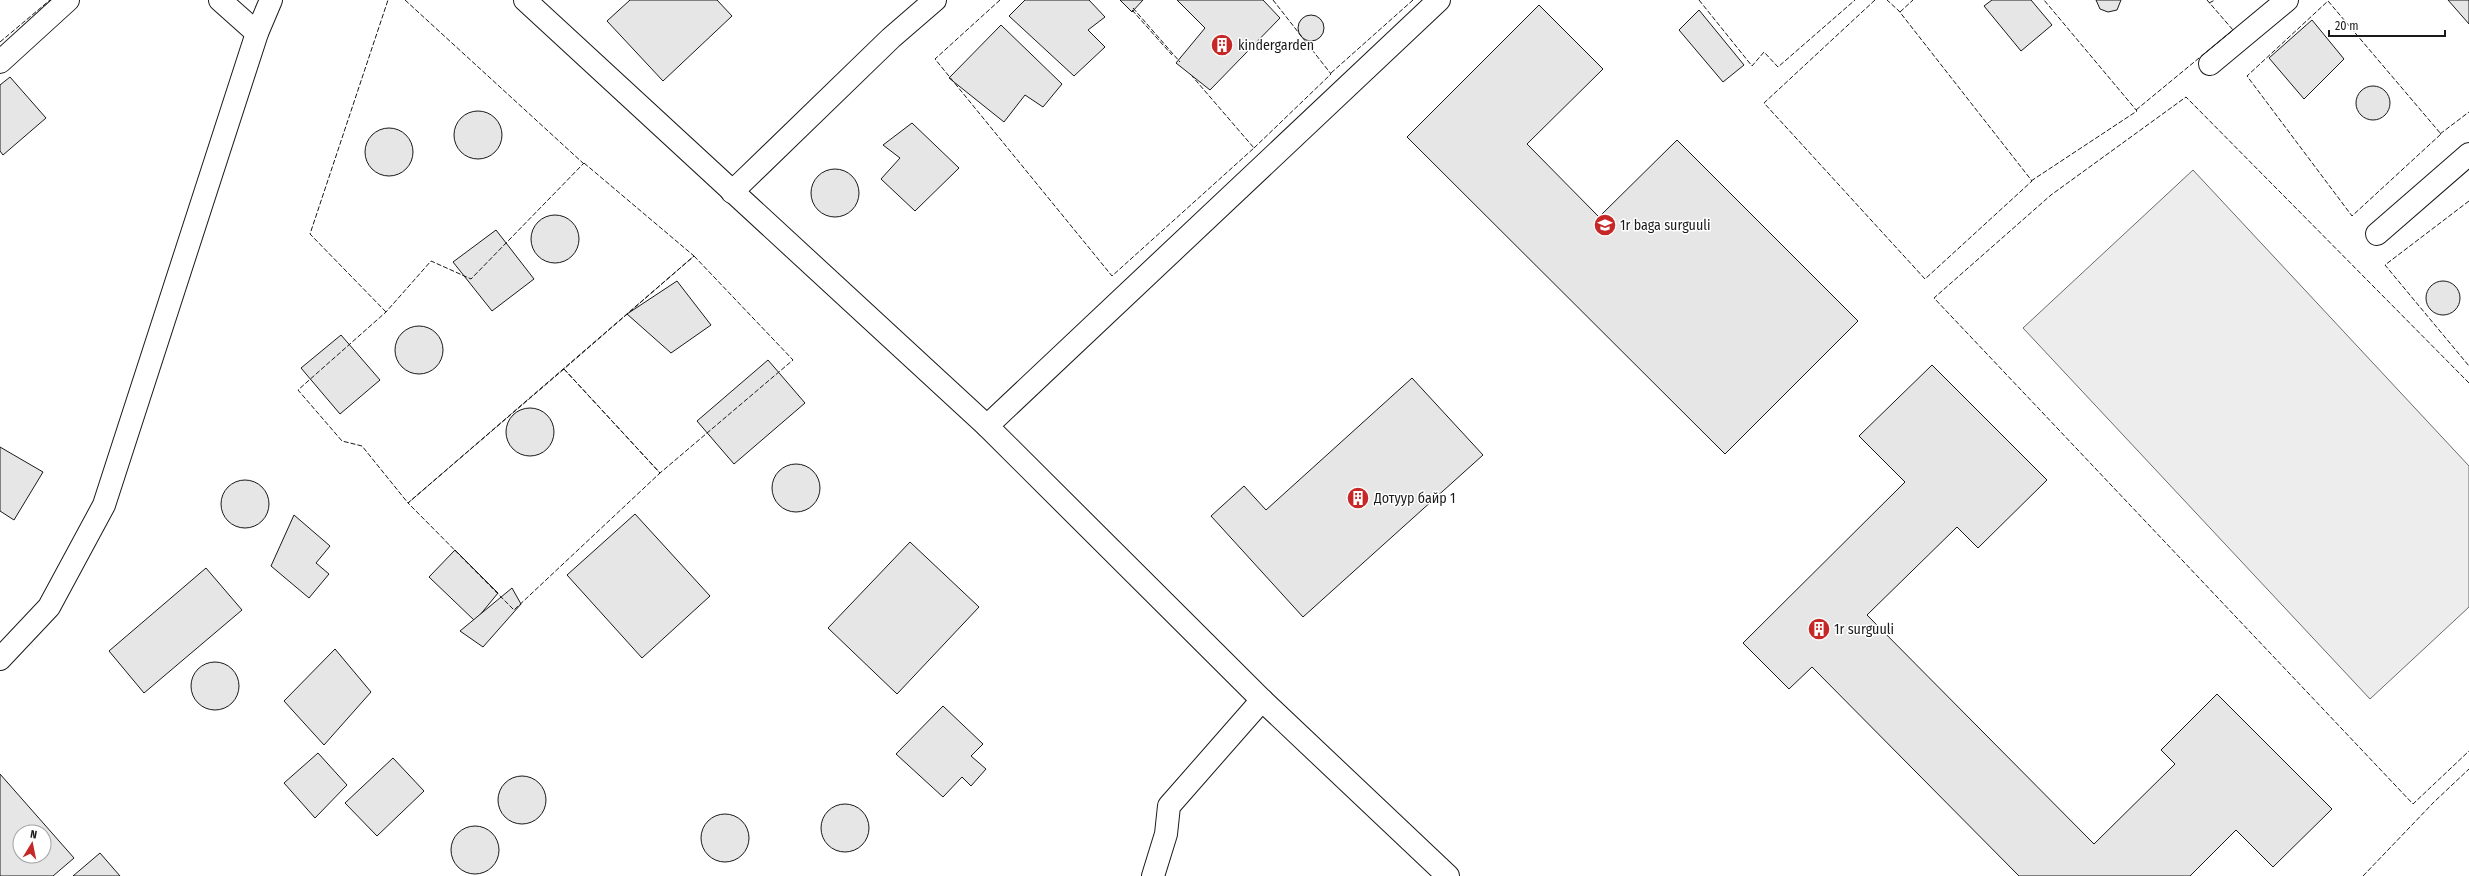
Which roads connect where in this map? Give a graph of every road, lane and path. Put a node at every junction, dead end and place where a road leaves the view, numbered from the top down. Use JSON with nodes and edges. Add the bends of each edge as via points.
{"nodes":[{"id":1,"x":68,"y":0,"type":"edge"},
{"id":2,"x":220,"y":0,"type":"edge"},
{"id":3,"x":271,"y":0,"type":"edge"},
{"id":4,"x":525,"y":0,"type":"edge"},
{"id":5,"x":935,"y":0,"type":"edge"},
{"id":6,"x":1439,"y":0,"type":"edge"},
{"id":7,"x":2287,"y":0,"type":"edge"},
{"id":8,"x":257,"y":33,"type":"junction"},
{"id":9,"x":0,"y":62,"type":"edge"},
{"id":10,"x":2210,"y":64,"type":"dead end"},
{"id":11,"x":2469,"y":154,"type":"edge"},
{"id":12,"x":732,"y":192,"type":"junction"},
{"id":13,"x":2377,"y":234,"type":"dead end"},
{"id":14,"x":987,"y":426,"type":"junction"},
{"id":15,"x":0,"y":659,"type":"edge"},
{"id":16,"x":1262,"y":700,"type":"junction"},
{"id":17,"x":1153,"y":876,"type":"edge"},
{"id":18,"x":1448,"y":876,"type":"edge"}],
"edges":[{"from":1,"to":9,"type":"street"},
{"from":2,"to":8,"type":"street"},
{"from":3,"to":8,"type":"street"},
{"from":4,"to":12,"type":"street"},
{"from":5,"to":12,"type":"street","via":[[891,38]]},
{"from":6,"to":14,"type":"street"},
{"from":7,"to":10,"type":"street"},
{"from":8,"to":15,"type":"street","via":[[104,505],[49,607]]},
{"from":11,"to":13,"type":"street"},
{"from":12,"to":14,"type":"street"},
{"from":14,"to":16,"type":"street"},
{"from":16,"to":17,"type":"street","via":[[1169,806],[1166,834]]},
{"from":16,"to":18,"type":"street"}]}
